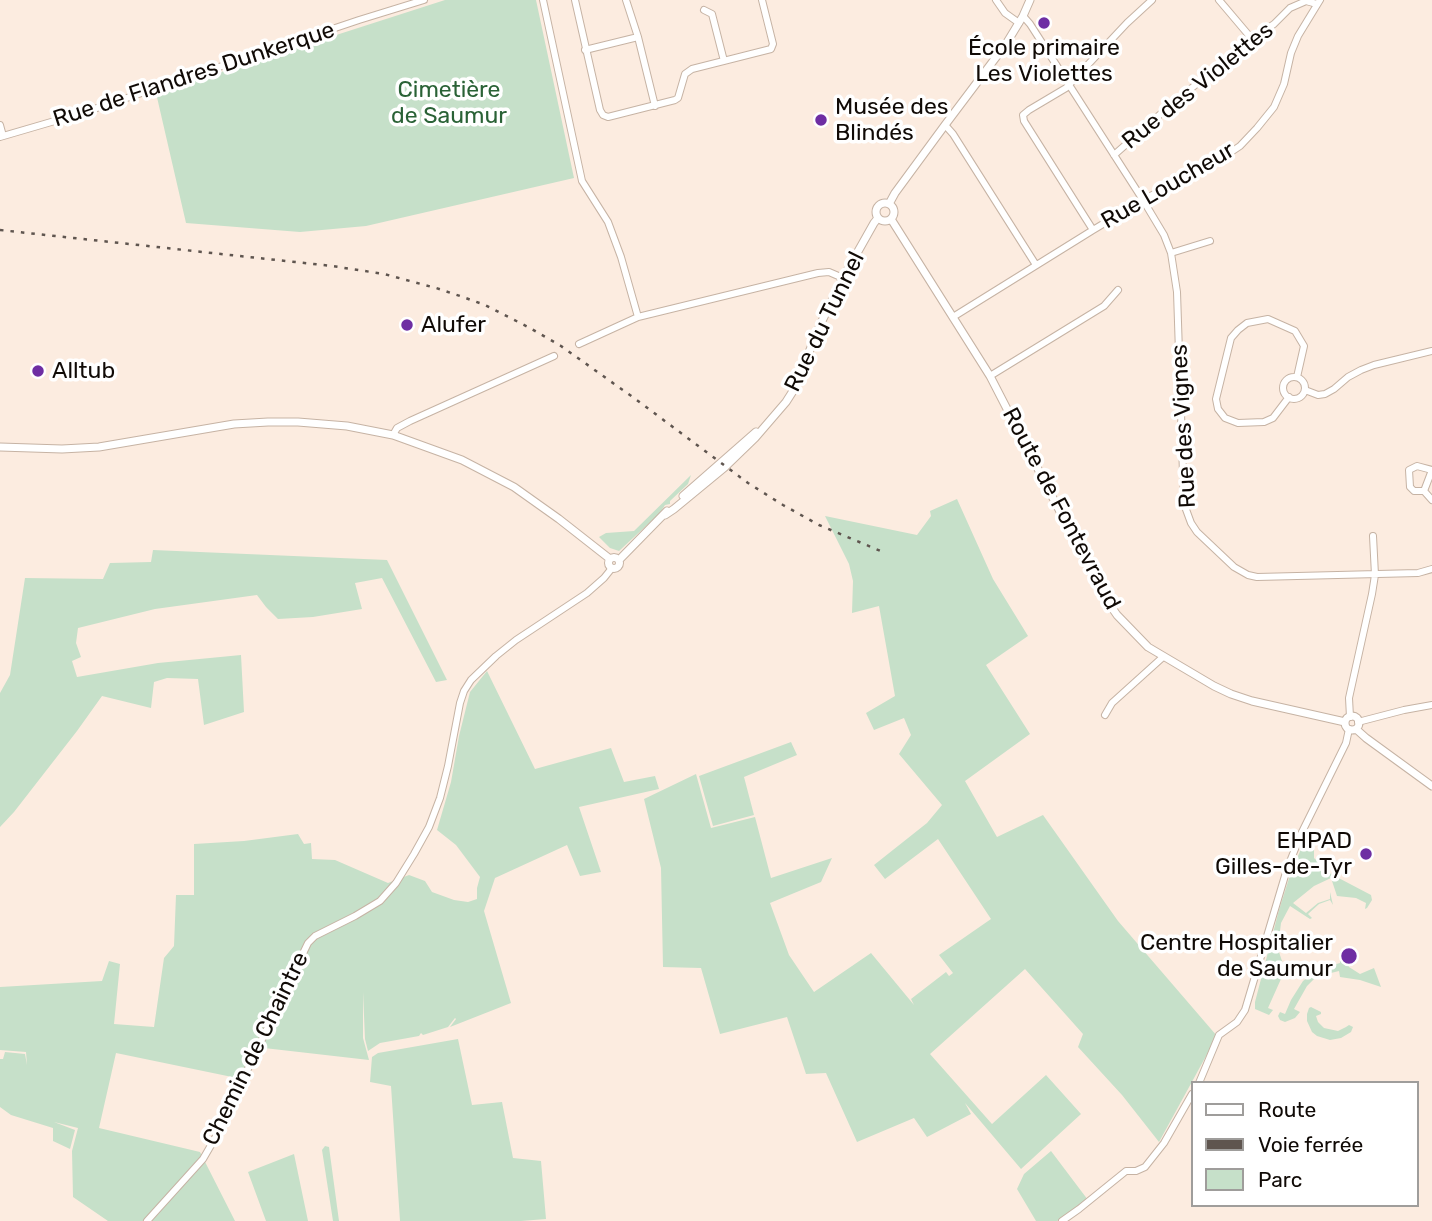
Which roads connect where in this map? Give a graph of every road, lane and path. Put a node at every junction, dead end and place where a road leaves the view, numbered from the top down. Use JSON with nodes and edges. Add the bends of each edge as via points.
{"nodes":[{"id":1,"x":424,"y":0,"type":"edge"},
{"id":2,"x":543,"y":0,"type":"edge"},
{"id":3,"x":575,"y":0,"type":"edge"},
{"id":4,"x":626,"y":0,"type":"edge"},
{"id":5,"x":762,"y":0,"type":"edge"},
{"id":6,"x":996,"y":0,"type":"edge"},
{"id":7,"x":1030,"y":0,"type":"edge"},
{"id":8,"x":1152,"y":0,"type":"edge"},
{"id":9,"x":1219,"y":0,"type":"edge"},
{"id":10,"x":1318,"y":2,"type":"edge"},
{"id":11,"x":704,"y":10,"type":"dead end"},
{"id":12,"x":1021,"y":20,"type":"junction"},
{"id":13,"x":638,"y":37,"type":"junction"},
{"id":14,"x":1252,"y":39,"type":"junction"},
{"id":15,"x":585,"y":50,"type":"junction"},
{"id":16,"x":724,"y":61,"type":"junction"},
{"id":17,"x":1070,"y":85,"type":"junction"},
{"id":18,"x":655,"y":106,"type":"junction"},
{"id":19,"x":0,"y":125,"type":"edge"},
{"id":20,"x":944,"y":125,"type":"junction"},
{"id":21,"x":1,"y":136,"type":"edge"},
{"id":22,"x":1114,"y":155,"type":"junction"},
{"id":23,"x":1143,"y":200,"type":"junction"},
{"id":24,"x":889,"y":204,"type":"junction"},
{"id":25,"x":878,"y":218,"type":"junction"},
{"id":26,"x":891,"y":219,"type":"junction"},
{"id":27,"x":1093,"y":230,"type":"junction"},
{"id":28,"x":1210,"y":241,"type":"dead end"},
{"id":29,"x":1171,"y":253,"type":"junction"},
{"id":30,"x":1036,"y":265,"type":"junction"},
{"id":31,"x":843,"y":278,"type":"junction"},
{"id":32,"x":1118,"y":290,"type":"dead end"},
{"id":33,"x":638,"y":317,"type":"junction"},
{"id":34,"x":953,"y":317,"type":"junction"},
{"id":35,"x":579,"y":344,"type":"dead end"},
{"id":36,"x":1432,"y":351,"type":"edge"},
{"id":37,"x":555,"y":356,"type":"dead end"},
{"id":38,"x":990,"y":376,"type":"junction"},
{"id":39,"x":1297,"y":377,"type":"junction"},
{"id":40,"x":1305,"y":390,"type":"junction"},
{"id":41,"x":1289,"y":397,"type":"junction"},
{"id":42,"x":393,"y":435,"type":"junction"},
{"id":43,"x":0,"y":447,"type":"edge"},
{"id":44,"x":1432,"y":470,"type":"edge"},
{"id":45,"x":1424,"y":491,"type":"junction"},
{"id":46,"x":1432,"y":500,"type":"edge"},
{"id":47,"x":1373,"y":537,"type":"dead end"},
{"id":48,"x":610,"y":559,"type":"junction"},
{"id":49,"x":619,"y":560,"type":"junction"},
{"id":50,"x":612,"y":568,"type":"junction"},
{"id":51,"x":1432,"y":569,"type":"edge"},
{"id":52,"x":1374,"y":575,"type":"junction"},
{"id":53,"x":1163,"y":657,"type":"junction"},
{"id":54,"x":1432,"y":705,"type":"edge"},
{"id":55,"x":1105,"y":715,"type":"dead end"},
{"id":56,"x":1352,"y":724,"type":"junction"},
{"id":57,"x":1432,"y":786,"type":"edge"},
{"id":58,"x":1200,"y":1081,"type":"edge"},
{"id":59,"x":1190,"y":1098,"type":"edge"},
{"id":60,"x":147,"y":1221,"type":"edge"},
{"id":61,"x":1062,"y":1221,"type":"edge"}],
"edges":[{"from":1,"to":21,"type":"street","name":"Rue de Flandres Dunkerque"},
{"from":2,"to":33,"type":"street","via":[[583,181],[608,222]]},
{"from":3,"to":15,"type":"street"},
{"from":4,"to":13,"type":"street"},
{"from":5,"to":16,"type":"street","via":[[771,49]]},
{"from":6,"to":12,"type":"street","name":"Rue des Vignes","via":[[1005,13]]},
{"from":7,"to":12,"type":"street"},
{"from":8,"to":17,"type":"street"},
{"from":9,"to":14,"type":"street"},
{"from":10,"to":14,"type":"street","name":"Rue des Violettes","via":[[1290,8]]},
{"from":10,"to":23,"type":"street","name":"Rue Loucheur","via":[[1298,36],[1274,107],[1257,128],[1222,158]]},
{"from":11,"to":16,"type":"street","via":[[712,14]]},
{"from":12,"to":17,"type":"street","name":"Rue des Vignes","via":[[1027,19]]},
{"from":12,"to":20,"type":"street"},
{"from":13,"to":15,"type":"street"},
{"from":13,"to":18,"type":"street"},
{"from":14,"to":22,"type":"street","name":"Rue des Violettes"},
{"from":15,"to":18,"type":"street","via":[[603,115]]},
{"from":16,"to":18,"type":"street","via":[[688,71],[678,98]]},
{"from":17,"to":22,"type":"street","name":"Rue des Vignes"},
{"from":17,"to":27,"type":"street","via":[[1023,115]]},
{"from":19,"to":21,"type":"street"},
{"from":20,"to":24,"type":"street"},
{"from":20,"to":30,"type":"street"},
{"from":22,"to":23,"type":"street","name":"Rue des Vignes"},
{"from":23,"to":27,"type":"street","name":"Rue Loucheur"},
{"from":23,"to":29,"type":"street","name":"Rue des Vignes"},
{"from":24,"to":25,"type":"street","via":[[878,206]]},
{"from":24,"to":26,"type":"street","via":[[894,211]]},
{"from":25,"to":26,"type":"street"},
{"from":25,"to":31,"type":"street","name":"Rue du Tunnel"},
{"from":26,"to":34,"type":"street","name":"Route de Fontevraud"},
{"from":27,"to":30,"type":"street","name":"Rue Loucheur"},
{"from":28,"to":29,"type":"street"},
{"from":29,"to":52,"type":"street","name":"Rue des Vignes","via":[[1183,491],[1191,523],[1223,559],[1248,575]]},
{"from":30,"to":34,"type":"street","name":"Rue Loucheur"},
{"from":31,"to":33,"type":"street","via":[[818,273]]},
{"from":31,"to":49,"type":"street","name":"Rue du Tunnel","via":[[786,402],[725,467]]},
{"from":32,"to":38,"type":"street","via":[[1104,306]]},
{"from":33,"to":35,"type":"street"},
{"from":34,"to":38,"type":"street","name":"Route de Fontevraud"},
{"from":36,"to":40,"type":"street","via":[[1361,370],[1325,394]]},
{"from":37,"to":42,"type":"street","via":[[410,421]]},
{"from":38,"to":53,"type":"street","name":"Route de Fontevraud","via":[[1102,595],[1141,641]]},
{"from":39,"to":40,"type":"street"},
{"from":39,"to":41,"type":"street","via":[[1285,382]]},
{"from":39,"to":41,"type":"street","via":[[1304,346],[1295,331],[1268,319],[1247,323],[1231,338],[1216,399],[1225,418],[1238,423],[1264,422],[1273,418]]},
{"from":40,"to":41,"type":"street","via":[[1299,397]]},
{"from":42,"to":43,"type":"street","via":[[347,426],[268,422],[99,447]]},
{"from":42,"to":48,"type":"street","via":[[462,460],[514,487]]},
{"from":44,"to":45,"type":"street"},
{"from":44,"to":45,"type":"street","via":[[1409,470],[1410,487]]},
{"from":45,"to":46,"type":"street"},
{"from":47,"to":52,"type":"street"},
{"from":48,"to":49,"type":"street"},
{"from":48,"to":50,"type":"street"},
{"from":49,"to":50,"type":"street"},
{"from":50,"to":60,"type":"street","name":"Chemin de Chaintre","via":[[587,593],[516,640],[471,680],[460,703],[440,797],[414,854],[380,901],[308,943],[203,1159]]},
{"from":51,"to":52,"type":"street","name":"Rue des Vignes"},
{"from":52,"to":56,"type":"street","via":[[1349,698]]},
{"from":53,"to":55,"type":"street","via":[[1112,703]]},
{"from":53,"to":56,"type":"street","name":"Route de Fontevraud","via":[[1231,694]]},
{"from":54,"to":56,"type":"street"},
{"from":56,"to":57,"type":"street","name":"Route de Fontevraud"},
{"from":56,"to":58,"type":"street","via":[[1287,869],[1245,1010],[1237,1023],[1219,1035]]},
{"from":59,"to":61,"type":"street","via":[[1144,1167],[1126,1171]]}]}
